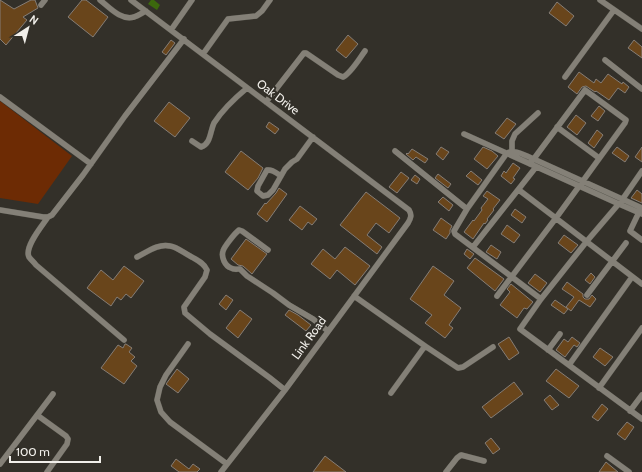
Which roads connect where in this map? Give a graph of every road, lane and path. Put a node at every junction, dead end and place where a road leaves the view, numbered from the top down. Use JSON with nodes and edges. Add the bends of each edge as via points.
{"nodes":[{"id":1,"x":100,"y":0,"type":"edge"},
{"id":2,"x":131,"y":0,"type":"edge"},
{"id":3,"x":192,"y":0,"type":"edge"},
{"id":4,"x":270,"y":0,"type":"edge"},
{"id":5,"x":600,"y":0,"type":"edge"},
{"id":6,"x":138,"y":2,"type":"edge"},
{"id":7,"x":614,"y":10,"type":"junction"},
{"id":8,"x":146,"y":11,"type":"junction"},
{"id":9,"x":642,"y":29,"type":"edge"},
{"id":10,"x":171,"y":30,"type":"junction"},
{"id":11,"x":184,"y":40,"type":"junction"},
{"id":12,"x":365,"y":51,"type":"dead end"},
{"id":13,"x":203,"y":54,"type":"junction"},
{"id":14,"x":605,"y":60,"type":"dead end"},
{"id":15,"x":565,"y":77,"type":"dead end"},
{"id":16,"x":247,"y":88,"type":"junction"},
{"id":17,"x":642,"y":89,"type":"edge"},
{"id":18,"x":0,"y":97,"type":"edge"},
{"id":19,"x":266,"y":102,"type":"junction"},
{"id":20,"x":538,"y":113,"type":"dead end"},
{"id":21,"x":558,"y":127,"type":"junction"},
{"id":22,"x":464,"y":134,"type":"dead end"},
{"id":23,"x":313,"y":137,"type":"junction"},
{"id":24,"x":192,"y":141,"type":"dead end"},
{"id":25,"x":395,"y":151,"type":"dead end"},
{"id":26,"x":509,"y":152,"type":"junction"},
{"id":27,"x":534,"y":158,"type":"junction"},
{"id":28,"x":599,"y":158,"type":"junction"},
{"id":29,"x":91,"y":164,"type":"junction"},
{"id":30,"x":530,"y":164,"type":"junction"},
{"id":31,"x":536,"y":166,"type":"junction"},
{"id":32,"x":642,"y":170,"type":"edge"},
{"id":33,"x":281,"y":176,"type":"junction"},
{"id":34,"x":581,"y":183,"type":"junction"},
{"id":35,"x":519,"y":190,"type":"junction"},
{"id":36,"x":621,"y":202,"type":"junction"},
{"id":37,"x":467,"y":209,"type":"junction"},
{"id":38,"x":0,"y":210,"type":"edge"},
{"id":39,"x":641,"y":210,"type":"edge"},
{"id":40,"x":411,"y":214,"type":"joint"},
{"id":41,"x":48,"y":217,"type":"junction"},
{"id":42,"x":556,"y":218,"type":"junction"},
{"id":43,"x":642,"y":240,"type":"edge"},
{"id":44,"x":587,"y":241,"type":"junction"},
{"id":45,"x":626,"y":243,"type":"dead end"},
{"id":46,"x":474,"y":247,"type":"junction"},
{"id":47,"x":268,"y":250,"type":"dead end"},
{"id":48,"x":138,"y":257,"type":"dead end"},
{"id":49,"x":612,"y":262,"type":"junction"},
{"id":50,"x":511,"y":277,"type":"junction"},
{"id":51,"x":632,"y":277,"type":"junction"},
{"id":52,"x":642,"y":284,"type":"edge"},
{"id":53,"x":587,"y":295,"type":"dead end"},
{"id":54,"x":354,"y":296,"type":"junction"},
{"id":55,"x":497,"y":296,"type":"dead end"},
{"id":56,"x":541,"y":299,"type":"junction"},
{"id":57,"x":642,"y":328,"type":"edge"},
{"id":58,"x":328,"y":331,"type":"junction"},
{"id":59,"x":560,"y":334,"type":"dead end"},
{"id":60,"x":124,"y":340,"type":"dead end"},
{"id":61,"x":188,"y":344,"type":"dead end"},
{"id":62,"x":425,"y":346,"type":"junction"},
{"id":63,"x":493,"y":347,"type":"dead end"},
{"id":64,"x":548,"y":350,"type":"junction"},
{"id":65,"x":569,"y":365,"type":"junction"},
{"id":66,"x":599,"y":388,"type":"junction"},
{"id":67,"x":285,"y":390,"type":"junction"},
{"id":68,"x":391,"y":393,"type":"dead end"},
{"id":69,"x":53,"y":394,"type":"dead end"},
{"id":70,"x":642,"y":394,"type":"edge"},
{"id":71,"x":630,"y":411,"type":"junction"},
{"id":72,"x":37,"y":415,"type":"junction"},
{"id":73,"x":642,"y":419,"type":"edge"},
{"id":74,"x":607,"y":456,"type":"dead end"},
{"id":75,"x":484,"y":461,"type":"dead end"},
{"id":76,"x":0,"y":464,"type":"edge"},
{"id":77,"x":227,"y":464,"type":"junction"},
{"id":78,"x":223,"y":471,"type":"edge"},
{"id":79,"x":47,"y":472,"type":"edge"},
{"id":80,"x":446,"y":472,"type":"edge"},
{"id":81,"x":629,"y":472,"type":"edge"}],
"edges":[{"from":1,"to":8,"type":"street","via":[[124,18],[132,18]]},
{"from":2,"to":6,"type":"street","name":"Oak Drive"},
{"from":3,"to":10,"type":"street"},
{"from":4,"to":13,"type":"street","via":[[256,16],[228,19]]},
{"from":5,"to":7,"type":"street"},
{"from":6,"to":8,"type":"street","name":"Oak Drive"},
{"from":7,"to":9,"type":"street"},
{"from":7,"to":15,"type":"street"},
{"from":8,"to":10,"type":"street","name":"Oak Drive"},
{"from":10,"to":11,"type":"street","name":"Oak Drive"},
{"from":11,"to":13,"type":"street","name":"Oak Drive"},
{"from":11,"to":29,"type":"street"},
{"from":12,"to":19,"type":"street","via":[[343,77],[304,53]]},
{"from":13,"to":16,"type":"street","name":"Oak Drive"},
{"from":14,"to":17,"type":"street"},
{"from":16,"to":19,"type":"street","name":"Oak Drive"},
{"from":16,"to":24,"type":"street","via":[[229,104],[215,122],[204,147]]},
{"from":18,"to":29,"type":"street"},
{"from":19,"to":23,"type":"street","name":"Oak Drive"},
{"from":20,"to":26,"type":"street","via":[[515,134]]},
{"from":21,"to":27,"type":"street"},
{"from":21,"to":28,"type":"street"},
{"from":21,"to":28,"type":"street","via":[[585,90],[625,119],[625,123]]},
{"from":22,"to":26,"type":"street"},
{"from":23,"to":33,"type":"street"},
{"from":23,"to":40,"type":"street","name":"Oak Drive"},
{"from":25,"to":37,"type":"street"},
{"from":26,"to":27,"type":"street","via":[[515,151]]},
{"from":26,"to":30,"type":"street"},
{"from":26,"to":37,"type":"street"},
{"from":27,"to":30,"type":"street"},
{"from":27,"to":34,"type":"street"},
{"from":28,"to":34,"type":"street"},
{"from":29,"to":41,"type":"street"},
{"from":30,"to":31,"type":"street"},
{"from":31,"to":34,"type":"street"},
{"from":31,"to":35,"type":"street"},
{"from":32,"to":36,"type":"street"},
{"from":33,"to":33,"type":"street","via":[[275,171],[267,170],[258,191],[263,196],[268,195]]},
{"from":34,"to":36,"type":"street"},
{"from":34,"to":42,"type":"street"},
{"from":35,"to":42,"type":"street"},
{"from":35,"to":46,"type":"street"},
{"from":36,"to":39,"type":"street"},
{"from":36,"to":44,"type":"street"},
{"from":37,"to":46,"type":"street","via":[[454,231]]},
{"from":38,"to":41,"type":"street"},
{"from":39,"to":43,"type":"street","via":[[630,231]]},
{"from":40,"to":54,"type":"street","name":"Link Road","via":[[408,223]]},
{"from":41,"to":60,"type":"street","via":[[31,242],[29,257]]},
{"from":42,"to":44,"type":"street"},
{"from":42,"to":50,"type":"street"},
{"from":44,"to":49,"type":"street"},
{"from":44,"to":56,"type":"street"},
{"from":45,"to":49,"type":"street"},
{"from":46,"to":50,"type":"street"},
{"from":47,"to":58,"type":"street","via":[[239,230],[222,253],[228,267],[240,269],[246,276]]},
{"from":48,"to":67,"type":"street","via":[[169,245],[206,267],[205,277],[184,306],[185,313]]},
{"from":49,"to":51,"type":"street"},
{"from":49,"to":53,"type":"street"},
{"from":50,"to":55,"type":"street"},
{"from":50,"to":56,"type":"street"},
{"from":51,"to":52,"type":"street"},
{"from":51,"to":65,"type":"street"},
{"from":54,"to":58,"type":"street","name":"Link Road"},
{"from":54,"to":62,"type":"street"},
{"from":56,"to":64,"type":"street","via":[[520,329]]},
{"from":57,"to":66,"type":"street"},
{"from":58,"to":67,"type":"street","name":"Link Road"},
{"from":59,"to":64,"type":"street"},
{"from":61,"to":77,"type":"street","via":[[166,375],[157,400],[161,412],[170,422]]},
{"from":62,"to":63,"type":"street","via":[[458,368]]},
{"from":62,"to":68,"type":"street"},
{"from":64,"to":65,"type":"street"},
{"from":65,"to":66,"type":"street"},
{"from":66,"to":71,"type":"street"},
{"from":67,"to":77,"type":"street","name":"Link Road"},
{"from":69,"to":72,"type":"street"},
{"from":70,"to":71,"type":"street"},
{"from":71,"to":73,"type":"street"},
{"from":72,"to":76,"type":"street"},
{"from":72,"to":79,"type":"street","via":[[68,439]]},
{"from":74,"to":81,"type":"street"},
{"from":75,"to":80,"type":"street","via":[[461,455]]},
{"from":77,"to":78,"type":"street","name":"Link Road"}]}
